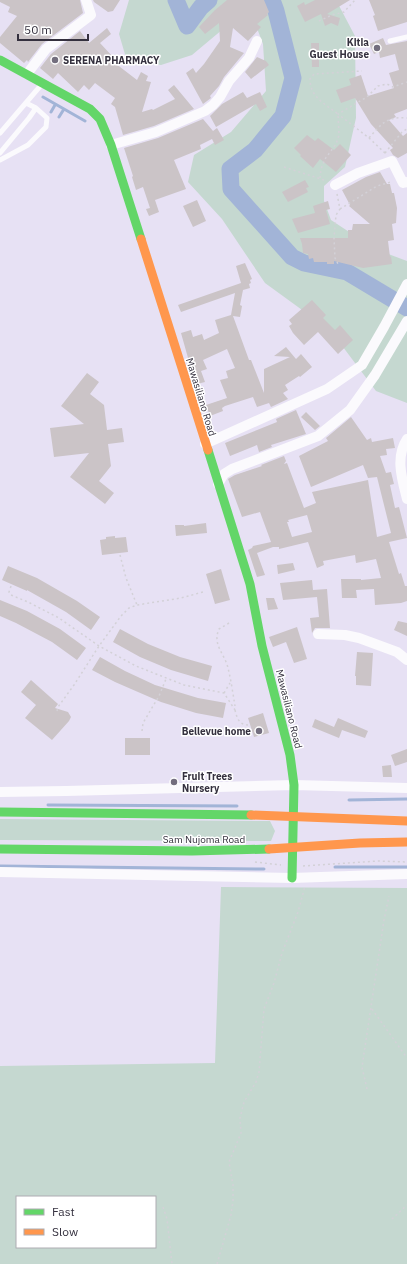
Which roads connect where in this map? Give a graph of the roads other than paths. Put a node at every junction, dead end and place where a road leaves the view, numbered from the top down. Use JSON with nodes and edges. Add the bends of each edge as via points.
{"nodes":[{"id":1,"x":86,"y":0,"type":"edge"},
{"id":2,"x":407,"y":37,"type":"edge"},
{"id":3,"x":390,"y":40,"type":"dead end"},
{"id":4,"x":257,"y":41,"type":"dead end"},
{"id":5,"x":0,"y":60,"type":"edge"},
{"id":6,"x":27,"y":74,"type":"junction"},
{"id":7,"x":43,"y":82,"type":"junction"},
{"id":8,"x":26,"y":103,"type":"junction"},
{"id":9,"x":36,"y":108,"type":"junction"},
{"id":10,"x":0,"y":133,"type":"edge"},
{"id":11,"x":111,"y":145,"type":"junction"},
{"id":12,"x":0,"y":153,"type":"edge"},
{"id":13,"x":0,"y":160,"type":"edge"},
{"id":14,"x":405,"y":183,"type":"edge"},
{"id":15,"x":335,"y":184,"type":"road end"},
{"id":16,"x":405,"y":288,"type":"edge"},
{"id":17,"x":407,"y":321,"type":"edge"},
{"id":18,"x":407,"y":439,"type":"edge"},
{"id":19,"x":205,"y":444,"type":"junction"},
{"id":20,"x":218,"y":484,"type":"junction"},
{"id":21,"x":407,"y":499,"type":"edge"},
{"id":22,"x":318,"y":634,"type":"dead end"},
{"id":23,"x":407,"y":660,"type":"edge"},
{"id":24,"x":294,"y":786,"type":"junction"},
{"id":25,"x":407,"y":788,"type":"edge"},
{"id":26,"x":0,"y":792,"type":"edge"},
{"id":27,"x":0,"y":812,"type":"edge"},
{"id":28,"x":293,"y":816,"type":"junction"},
{"id":29,"x":407,"y":820,"type":"edge"},
{"id":30,"x":407,"y":842,"type":"edge"},
{"id":31,"x":292,"y":847,"type":"junction"},
{"id":32,"x":0,"y":849,"type":"edge"},
{"id":33,"x":0,"y":872,"type":"edge"},
{"id":34,"x":407,"y":874,"type":"edge"},
{"id":35,"x":292,"y":878,"type":"junction"}],
"edges":[{"from":1,"to":6,"type":"street","via":[[92,13],[90,18],[43,51]]},
{"from":2,"to":3,"type":"lane"},
{"from":4,"to":11,"type":"street","via":[[249,58],[216,101],[205,111],[156,132]]},
{"from":5,"to":6,"type":"street","name":"Mawasiliano Road"},
{"from":6,"to":7,"type":"street","name":"Mawasiliano Road"},
{"from":7,"to":8,"type":"lane"},
{"from":7,"to":11,"type":"street","name":"Mawasiliano Road","via":[[90,109],[100,120]]},
{"from":8,"to":9,"type":"lane"},
{"from":8,"to":10,"type":"lane"},
{"from":9,"to":12,"type":"lane"},
{"from":9,"to":13,"type":"lane","via":[[47,118],[46,127],[28,145]]},
{"from":11,"to":19,"type":"street","name":"Mawasiliano Road"},
{"from":14,"to":15,"type":"street","via":[[392,161]]},
{"from":16,"to":19,"type":"street","via":[[362,365],[327,389]]},
{"from":17,"to":20,"type":"street","via":[[376,375],[350,410],[318,436],[227,471]]},
{"from":18,"to":21,"type":"street","via":[[401,451],[400,473]]},
{"from":19,"to":20,"type":"street","name":"Mawasiliano Road"},
{"from":20,"to":24,"type":"street","name":"Mawasiliano Road","via":[[250,584],[262,646],[290,755]]},
{"from":22,"to":23,"type":"street","via":[[359,638],[397,652]]},
{"from":24,"to":25,"type":"street"},
{"from":24,"to":26,"type":"street"},
{"from":24,"to":28,"type":"street","name":"Mawasiliano Road"},
{"from":27,"to":28,"type":"street"},
{"from":28,"to":29,"type":"street"},
{"from":28,"to":31,"type":"street","name":"Mawasiliano Road"},
{"from":30,"to":31,"type":"street","name":"Sam Nujoma Road"},
{"from":31,"to":32,"type":"street","name":"Sam Nujoma Road","via":[[218,851]]},
{"from":31,"to":35,"type":"street","name":"Mawasiliano Road"},
{"from":33,"to":35,"type":"street"},
{"from":34,"to":35,"type":"street"}]}
